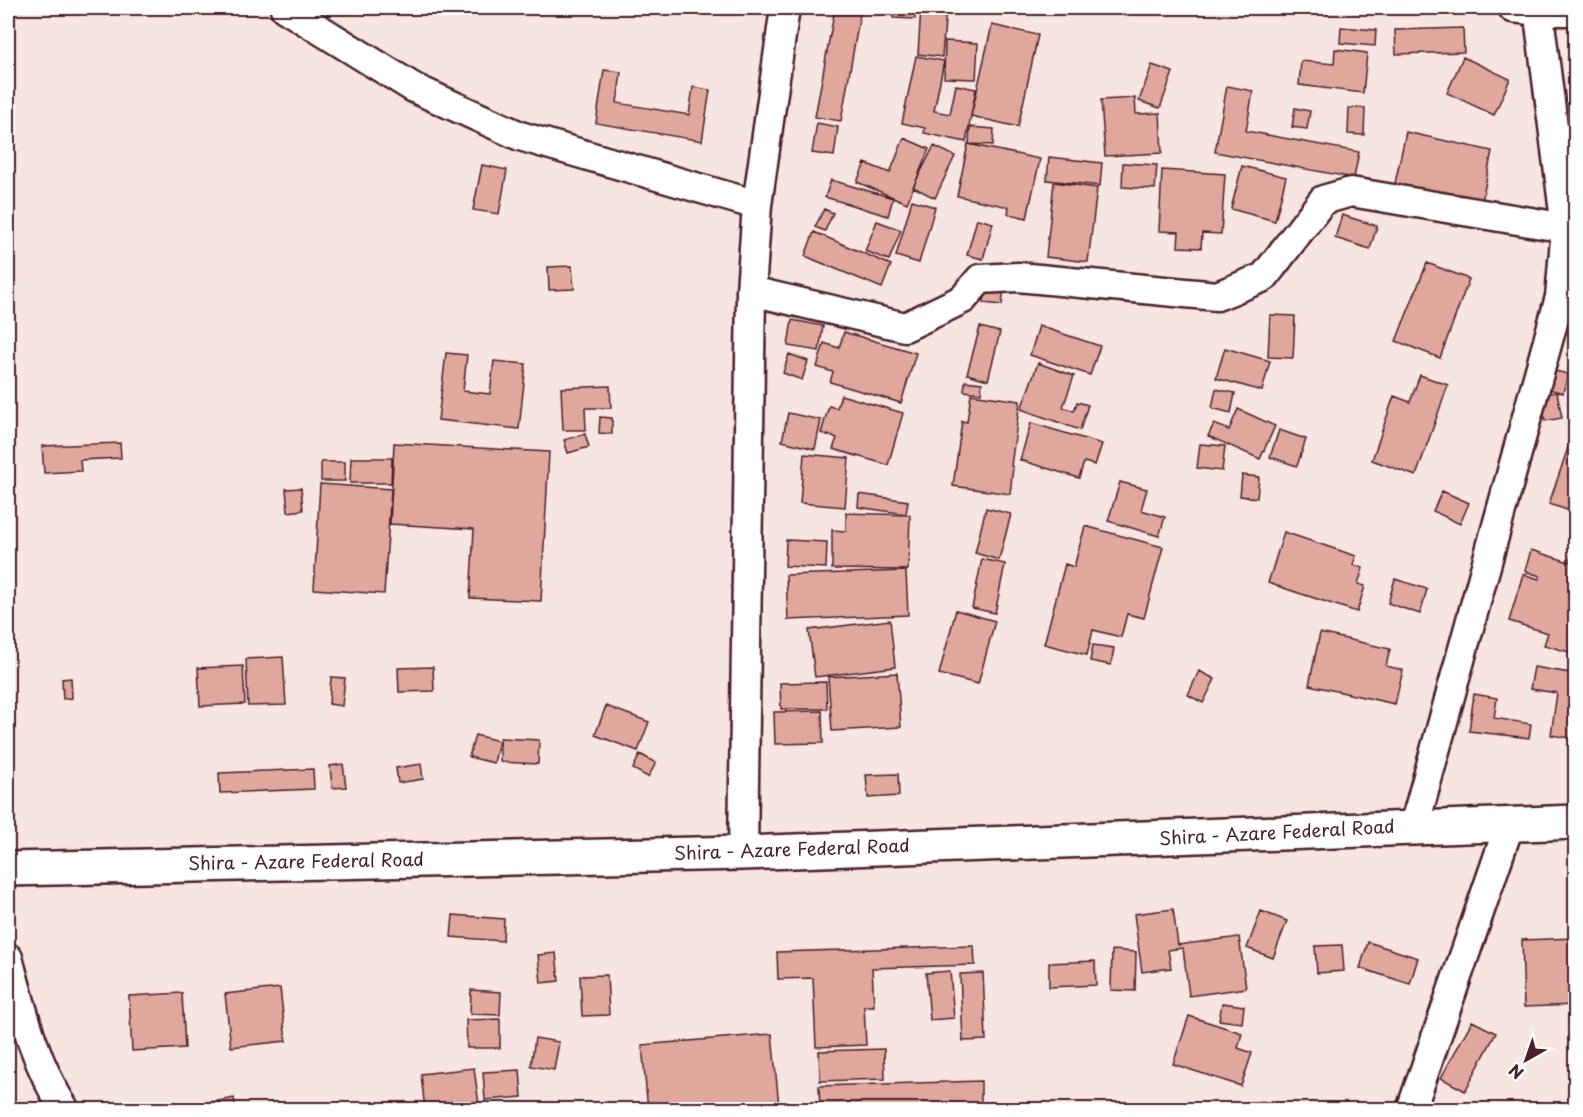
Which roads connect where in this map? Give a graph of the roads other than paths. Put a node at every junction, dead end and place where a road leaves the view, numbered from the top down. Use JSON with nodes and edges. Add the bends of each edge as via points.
{"nodes":[{"id":1,"x":285,"y":8,"type":"edge"},
{"id":2,"x":785,"y":8,"type":"edge"},
{"id":3,"x":1530,"y":8,"type":"edge"},
{"id":4,"x":1575,"y":10,"type":"edge"},
{"id":5,"x":757,"y":206,"type":"junction"},
{"id":6,"x":1566,"y":228,"type":"junction"},
{"id":7,"x":752,"y":291,"type":"junction"},
{"id":8,"x":1575,"y":822,"type":"edge"},
{"id":9,"x":1510,"y":823,"type":"junction"},
{"id":10,"x":1414,"y":827,"type":"junction"},
{"id":11,"x":743,"y":853,"type":"junction"},
{"id":12,"x":8,"y":869,"type":"edge"},
{"id":13,"x":8,"y":958,"type":"edge"},
{"id":14,"x":65,"y":1110,"type":"edge"},
{"id":15,"x":1411,"y":1110,"type":"edge"}],
"edges":[{"from":1,"to":5,"type":"street","via":[[414,88],[520,136]]},
{"from":2,"to":5,"type":"street"},
{"from":3,"to":4,"type":"street"},
{"from":3,"to":6,"type":"street"},
{"from":5,"to":7,"type":"street"},
{"from":6,"to":7,"type":"street","via":[[1351,192],[1323,200],[1264,277],[1217,296],[1018,277],[980,279],[963,299],[905,327]]},
{"from":6,"to":10,"type":"street","via":[[1560,297]]},
{"from":7,"to":11,"type":"street"},
{"from":8,"to":9,"type":"main road","name":"Shira - Azare Federal Road"},
{"from":9,"to":10,"type":"main road","name":"Shira - Azare Federal Road"},
{"from":9,"to":15,"type":"street"},
{"from":10,"to":11,"type":"main road","name":"Shira - Azare Federal Road"},
{"from":11,"to":12,"type":"main road","name":"Shira - Azare Federal Road"},
{"from":13,"to":14,"type":"street","via":[[30,1040]]}]}
